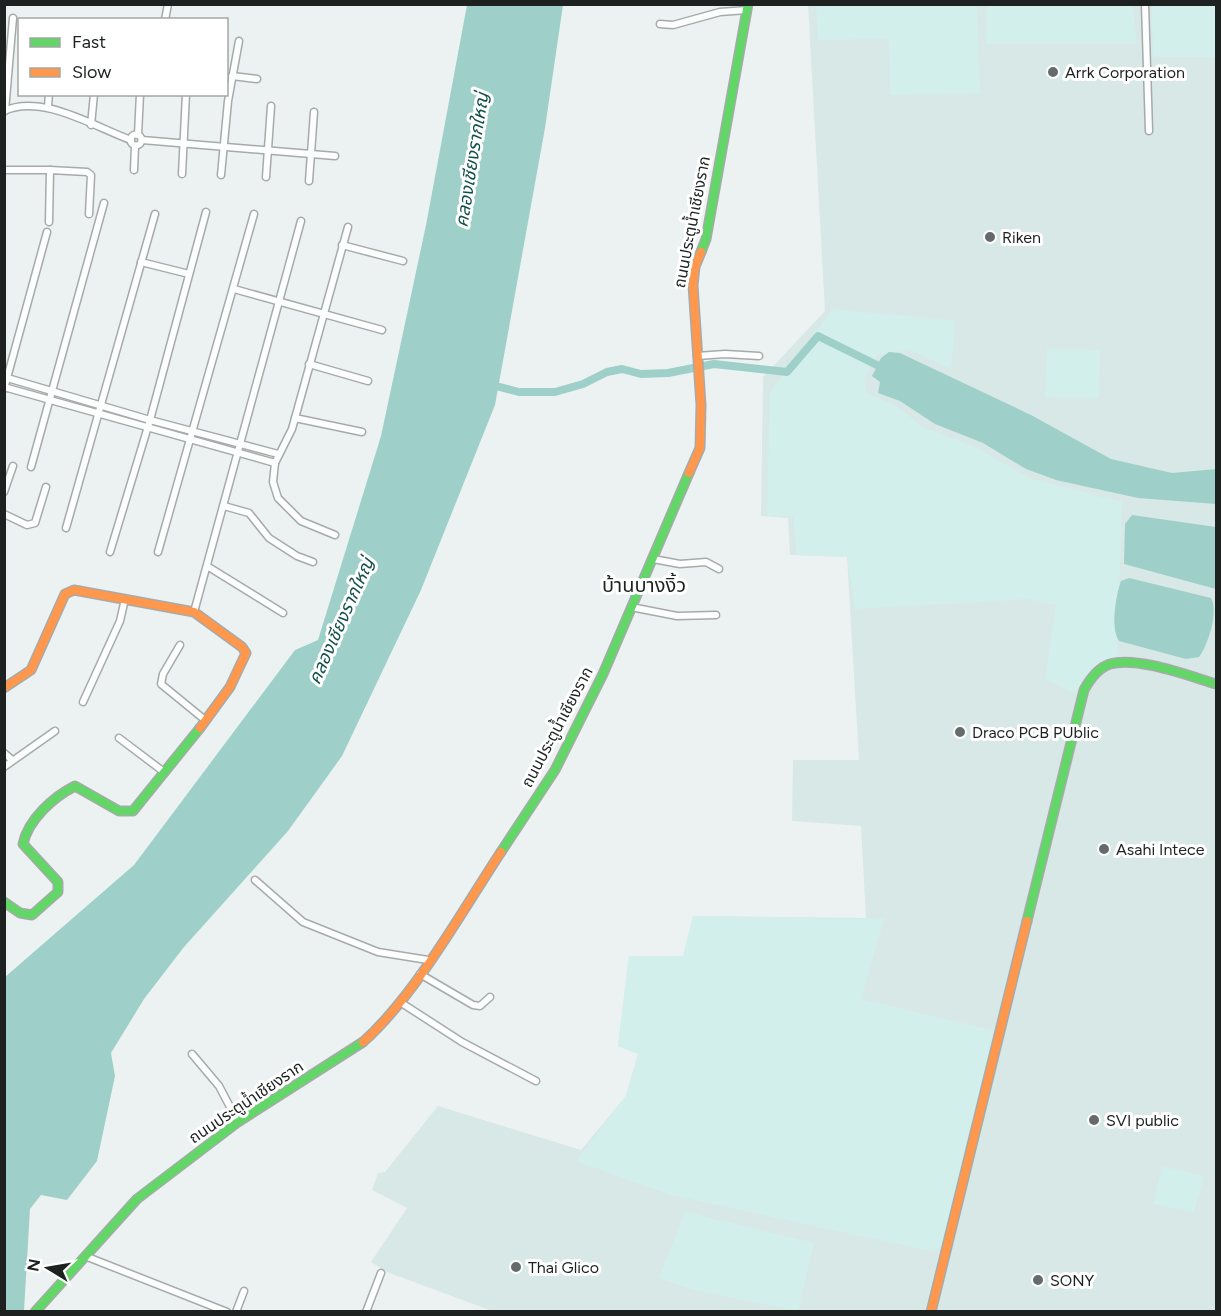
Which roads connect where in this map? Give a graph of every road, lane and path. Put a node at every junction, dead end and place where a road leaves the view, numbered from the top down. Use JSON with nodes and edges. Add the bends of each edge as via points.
{"nodes":[{"id":1,"x":1145,"y":4,"type":"edge"},
{"id":2,"x":747,"y":7,"type":"edge"},
{"id":3,"x":13,"y":18,"type":"dead end"},
{"id":4,"x":660,"y":24,"type":"dead end"},
{"id":5,"x":239,"y":41,"type":"dead end"},
{"id":6,"x":232,"y":76,"type":"junction"},
{"id":7,"x":257,"y":79,"type":"dead end"},
{"id":8,"x":49,"y":96,"type":"edge"},
{"id":9,"x":94,"y":96,"type":"edge"},
{"id":10,"x":140,"y":96,"type":"edge"},
{"id":11,"x":186,"y":96,"type":"edge"},
{"id":12,"x":48,"y":106,"type":"junction"},
{"id":13,"x":271,"y":106,"type":"dead end"},
{"id":14,"x":5,"y":111,"type":"edge"},
{"id":15,"x":314,"y":112,"type":"dead end"},
{"id":16,"x":91,"y":125,"type":"junction"},
{"id":17,"x":1149,"y":131,"type":"dead end"},
{"id":18,"x":140,"y":138,"type":"junction"},
{"id":19,"x":133,"y":143,"type":"junction"},
{"id":20,"x":182,"y":145,"type":"junction"},
{"id":21,"x":224,"y":145,"type":"junction"},
{"id":22,"x":268,"y":150,"type":"junction"},
{"id":23,"x":310,"y":153,"type":"junction"},
{"id":24,"x":335,"y":156,"type":"dead end"},
{"id":25,"x":4,"y":170,"type":"edge"},
{"id":26,"x":50,"y":170,"type":"junction"},
{"id":27,"x":134,"y":170,"type":"dead end"},
{"id":28,"x":182,"y":174,"type":"dead end"},
{"id":29,"x":221,"y":175,"type":"dead end"},
{"id":30,"x":266,"y":177,"type":"dead end"},
{"id":31,"x":309,"y":181,"type":"dead end"},
{"id":32,"x":104,"y":202,"type":"dead end"},
{"id":33,"x":206,"y":212,"type":"dead end"},
{"id":34,"x":89,"y":214,"type":"dead end"},
{"id":35,"x":155,"y":214,"type":"dead end"},
{"id":36,"x":254,"y":214,"type":"dead end"},
{"id":37,"x":301,"y":221,"type":"dead end"},
{"id":38,"x":49,"y":222,"type":"dead end"},
{"id":39,"x":348,"y":227,"type":"dead end"},
{"id":40,"x":47,"y":232,"type":"dead end"},
{"id":41,"x":342,"y":245,"type":"junction"},
{"id":42,"x":404,"y":261,"type":"dead end"},
{"id":43,"x":141,"y":262,"type":"junction"},
{"id":44,"x":189,"y":274,"type":"junction"},
{"id":45,"x":234,"y":289,"type":"junction"},
{"id":46,"x":279,"y":302,"type":"junction"},
{"id":47,"x":323,"y":314,"type":"junction"},
{"id":48,"x":382,"y":330,"type":"dead end"},
{"id":49,"x":759,"y":356,"type":"dead end"},
{"id":50,"x":697,"y":357,"type":"junction"},
{"id":51,"x":309,"y":364,"type":"junction"},
{"id":52,"x":6,"y":377,"type":"edge"},
{"id":53,"x":368,"y":381,"type":"dead end"},
{"id":54,"x":5,"y":388,"type":"edge"},
{"id":55,"x":54,"y":391,"type":"junction"},
{"id":56,"x":51,"y":401,"type":"junction"},
{"id":57,"x":101,"y":405,"type":"junction"},
{"id":58,"x":99,"y":415,"type":"junction"},
{"id":59,"x":295,"y":418,"type":"junction"},
{"id":60,"x":150,"y":420,"type":"junction"},
{"id":61,"x":147,"y":429,"type":"junction"},
{"id":62,"x":194,"y":432,"type":"junction"},
{"id":63,"x":362,"y":432,"type":"dead end"},
{"id":64,"x":191,"y":441,"type":"junction"},
{"id":65,"x":240,"y":444,"type":"junction"},
{"id":66,"x":238,"y":453,"type":"junction"},
{"id":67,"x":278,"y":454,"type":"junction"},
{"id":68,"x":275,"y":463,"type":"junction"},
{"id":69,"x":13,"y":466,"type":"dead end"},
{"id":70,"x":31,"y":467,"type":"dead end"},
{"id":71,"x":46,"y":487,"type":"dead end"},
{"id":72,"x":4,"y":492,"type":"edge"},
{"id":73,"x":224,"y":506,"type":"junction"},
{"id":74,"x":4,"y":514,"type":"edge"},
{"id":75,"x":66,"y":528,"type":"dead end"},
{"id":76,"x":334,"y":535,"type":"dead end"},
{"id":77,"x":110,"y":552,"type":"dead end"},
{"id":78,"x":158,"y":552,"type":"dead end"},
{"id":79,"x":653,"y":559,"type":"junction"},
{"id":80,"x":313,"y":562,"type":"dead end"},
{"id":81,"x":206,"y":569,"type":"junction"},
{"id":82,"x":719,"y":570,"type":"dead end"},
{"id":83,"x":125,"y":598,"type":"junction"},
{"id":84,"x":631,"y":607,"type":"junction"},
{"id":85,"x":194,"y":612,"type":"junction"},
{"id":86,"x":283,"y":613,"type":"dead end"},
{"id":87,"x":716,"y":615,"type":"dead end"},
{"id":88,"x":180,"y":645,"type":"dead end"},
{"id":89,"x":1216,"y":684,"type":"edge"},
{"id":90,"x":4,"y":688,"type":"edge"},
{"id":91,"x":82,"y":702,"type":"dead end"},
{"id":92,"x":205,"y":720,"type":"junction"},
{"id":93,"x":55,"y":730,"type":"dead end"},
{"id":94,"x":119,"y":738,"type":"dead end"},
{"id":95,"x":4,"y":753,"type":"edge"},
{"id":96,"x":11,"y":759,"type":"junction"},
{"id":97,"x":4,"y":767,"type":"edge"},
{"id":98,"x":164,"y":772,"type":"junction"},
{"id":99,"x":255,"y":880,"type":"dead end"},
{"id":100,"x":4,"y":902,"type":"edge"},
{"id":101,"x":428,"y":960,"type":"junction"},
{"id":102,"x":420,"y":974,"type":"junction"},
{"id":103,"x":490,"y":997,"type":"dead end"},
{"id":104,"x":400,"y":1002,"type":"junction"},
{"id":105,"x":192,"y":1054,"type":"dead end"},
{"id":106,"x":536,"y":1081,"type":"dead end"},
{"id":107,"x":238,"y":1122,"type":"junction"},
{"id":108,"x":85,"y":1256,"type":"junction"},
{"id":109,"x":381,"y":1273,"type":"dead end"},
{"id":110,"x":244,"y":1291,"type":"dead end"},
{"id":111,"x":35,"y":1311,"type":"edge"},
{"id":112,"x":227,"y":1311,"type":"edge"},
{"id":113,"x":236,"y":1311,"type":"edge"},
{"id":114,"x":366,"y":1311,"type":"edge"},
{"id":115,"x":931,"y":1311,"type":"edge"}],
"edges":[{"from":1,"to":17,"type":"street"},
{"from":2,"to":4,"type":"street","via":[[673,25]]},
{"from":2,"to":50,"type":"street","name":"ถนนประตูน้ำเชียงราก","via":[[706,239],[695,267],[692,298]]},
{"from":3,"to":14,"type":"street"},
{"from":5,"to":6,"type":"street"},
{"from":6,"to":7,"type":"street"},
{"from":6,"to":21,"type":"street"},
{"from":8,"to":12,"type":"street"},
{"from":9,"to":16,"type":"street"},
{"from":10,"to":18,"type":"street"},
{"from":11,"to":20,"type":"street"},
{"from":12,"to":14,"type":"street","via":[[25,104]]},
{"from":12,"to":16,"type":"street"},
{"from":13,"to":22,"type":"street"},
{"from":15,"to":23,"type":"street"},
{"from":16,"to":19,"type":"street"},
{"from":18,"to":19,"type":"street"},
{"from":18,"to":20,"type":"street"},
{"from":19,"to":27,"type":"street"},
{"from":20,"to":21,"type":"street"},
{"from":20,"to":28,"type":"street"},
{"from":21,"to":22,"type":"street"},
{"from":21,"to":29,"type":"street"},
{"from":22,"to":23,"type":"street"},
{"from":22,"to":30,"type":"street"},
{"from":23,"to":24,"type":"street"},
{"from":23,"to":31,"type":"street"},
{"from":25,"to":26,"type":"street"},
{"from":26,"to":34,"type":"street","via":[[91,175]]},
{"from":26,"to":38,"type":"street"},
{"from":32,"to":55,"type":"street"},
{"from":33,"to":44,"type":"street"},
{"from":35,"to":43,"type":"street"},
{"from":36,"to":45,"type":"street"},
{"from":37,"to":46,"type":"street"},
{"from":39,"to":41,"type":"street"},
{"from":40,"to":52,"type":"street"},
{"from":41,"to":42,"type":"street"},
{"from":41,"to":47,"type":"street"},
{"from":43,"to":44,"type":"street"},
{"from":43,"to":57,"type":"street"},
{"from":44,"to":60,"type":"street"},
{"from":45,"to":46,"type":"street"},
{"from":45,"to":62,"type":"street"},
{"from":46,"to":47,"type":"street"},
{"from":46,"to":65,"type":"street"},
{"from":47,"to":48,"type":"street"},
{"from":47,"to":51,"type":"street"},
{"from":49,"to":50,"type":"street"},
{"from":50,"to":79,"type":"street","name":"ถนนประตูน้ำเชียงราก","via":[[700,448]]},
{"from":51,"to":53,"type":"street"},
{"from":51,"to":59,"type":"street"},
{"from":52,"to":54,"type":"street"},
{"from":52,"to":55,"type":"street"},
{"from":54,"to":56,"type":"street"},
{"from":55,"to":56,"type":"street"},
{"from":55,"to":57,"type":"street"},
{"from":56,"to":58,"type":"street"},
{"from":56,"to":70,"type":"street"},
{"from":57,"to":58,"type":"street"},
{"from":57,"to":60,"type":"street"},
{"from":58,"to":61,"type":"street"},
{"from":58,"to":75,"type":"street"},
{"from":59,"to":63,"type":"street"},
{"from":59,"to":67,"type":"street","via":[[290,436]]},
{"from":60,"to":61,"type":"street"},
{"from":60,"to":62,"type":"street"},
{"from":61,"to":64,"type":"street"},
{"from":61,"to":77,"type":"street"},
{"from":62,"to":64,"type":"street"},
{"from":62,"to":65,"type":"street"},
{"from":64,"to":66,"type":"street"},
{"from":64,"to":78,"type":"street"},
{"from":65,"to":66,"type":"street"},
{"from":65,"to":67,"type":"street"},
{"from":66,"to":68,"type":"street"},
{"from":66,"to":73,"type":"street"},
{"from":67,"to":68,"type":"street"},
{"from":68,"to":76,"type":"street","via":[[273,482],[278,498],[301,521]]},
{"from":69,"to":72,"type":"street"},
{"from":71,"to":74,"type":"street","via":[[35,523],[27,525]]},
{"from":73,"to":80,"type":"street","via":[[249,513],[270,538]]},
{"from":73,"to":81,"type":"street"},
{"from":79,"to":82,"type":"street","via":[[680,564],[706,562]]},
{"from":79,"to":84,"type":"street","name":"ถนนประตูน้ำเชียงราก"},
{"from":81,"to":85,"type":"street"},
{"from":81,"to":86,"type":"street"},
{"from":83,"to":85,"type":"street"},
{"from":83,"to":90,"type":"street","via":[[69,591],[32,670]]},
{"from":83,"to":91,"type":"street","via":[[120,621]]},
{"from":84,"to":87,"type":"street","via":[[677,616]]},
{"from":84,"to":101,"type":"street","name":"ถนนประตูน้ำเชียงราก","via":[[555,770]]},
{"from":85,"to":92,"type":"street","via":[[242,646],[246,653],[229,687]]},
{"from":88,"to":92,"type":"street","via":[[161,684]]},
{"from":89,"to":115,"type":"street","via":[[1116,662],[1095,674],[1084,690]]},
{"from":92,"to":98,"type":"street"},
{"from":93,"to":96,"type":"street"},
{"from":94,"to":98,"type":"street"},
{"from":95,"to":96,"type":"street"},
{"from":96,"to":97,"type":"street"},
{"from":98,"to":100,"type":"street","via":[[133,811],[126,813],[80,786],[70,787],[42,812],[23,839],[23,844],[58,882],[58,892],[32,915],[20,913]]},
{"from":99,"to":101,"type":"street","via":[[303,922],[378,952]]},
{"from":101,"to":102,"type":"street","name":"ถนนประตูน้ำเชียงราก"},
{"from":102,"to":103,"type":"street","via":[[473,1005],[480,1006]]},
{"from":102,"to":104,"type":"street","name":"ถนนประตูน้ำเชียงราก"},
{"from":104,"to":106,"type":"street","via":[[461,1041]]},
{"from":104,"to":107,"type":"street","name":"ถนนประตูน้ำเชียงราก","via":[[357,1047]]},
{"from":105,"to":107,"type":"street","via":[[219,1086]]},
{"from":107,"to":108,"type":"street","name":"ถนนประตูน้ำเชียงราก","via":[[137,1199]]},
{"from":108,"to":111,"type":"street","name":"ถนนประตูน้ำเชียงราก"},
{"from":108,"to":112,"type":"street"},
{"from":109,"to":114,"type":"street"},
{"from":110,"to":113,"type":"street"}]}
